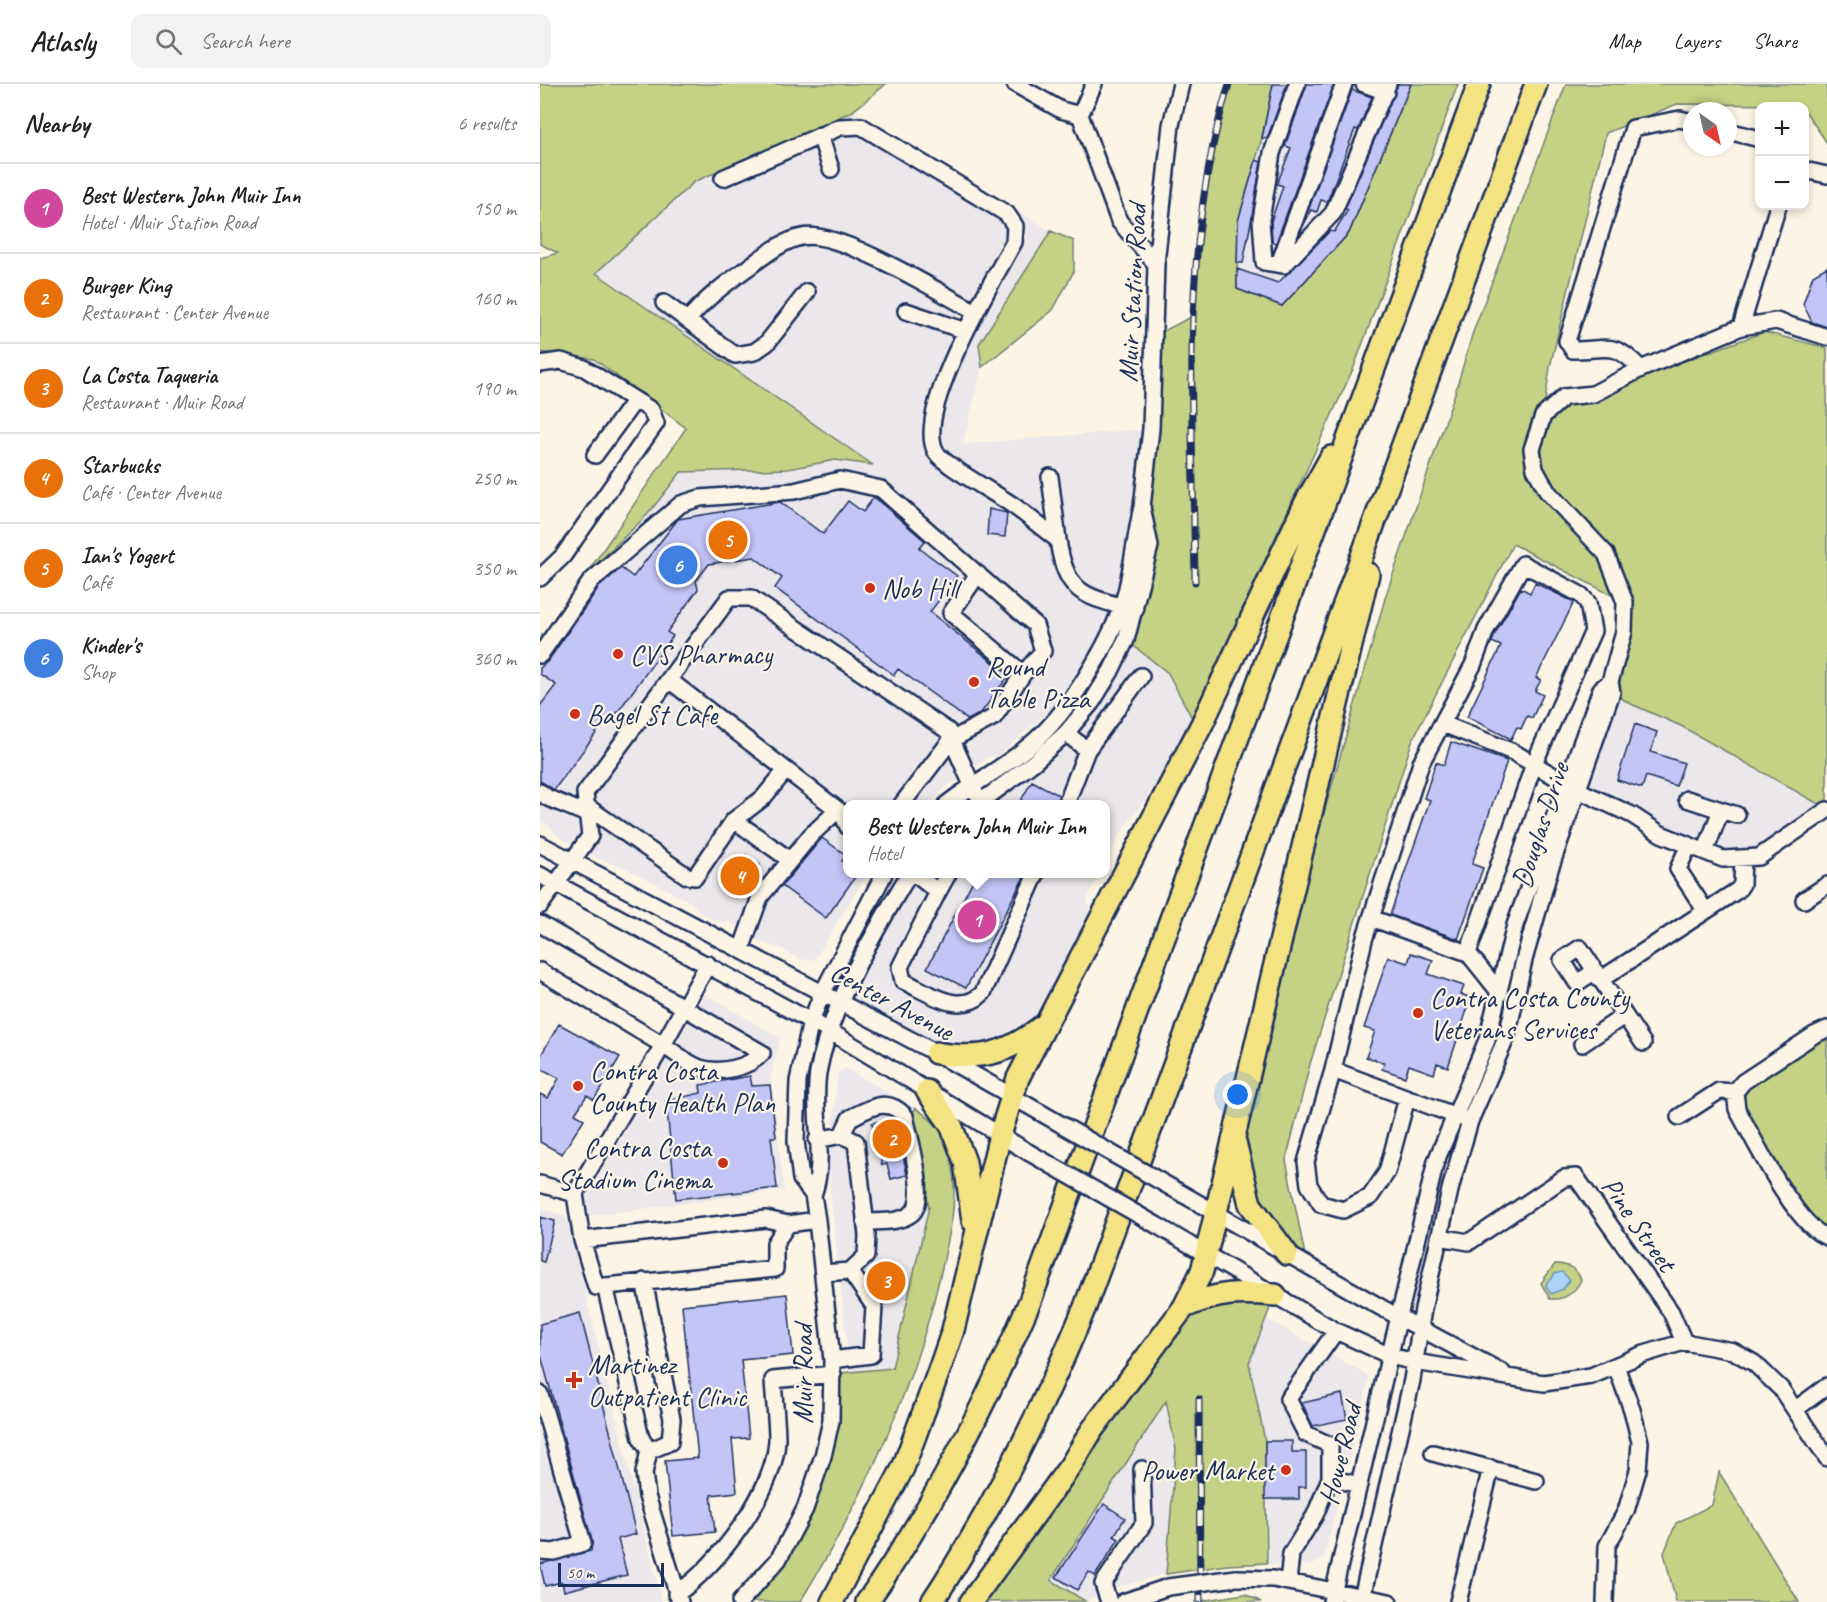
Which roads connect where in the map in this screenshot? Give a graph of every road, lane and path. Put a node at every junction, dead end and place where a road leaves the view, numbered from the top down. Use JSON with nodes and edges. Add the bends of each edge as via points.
{"nodes":[{"id":1,"x":1015,"y":84,"type":"edge"},
{"id":2,"x":1094,"y":84,"type":"edge"},
{"id":3,"x":1181,"y":84,"type":"edge"},
{"id":4,"x":1297,"y":84,"type":"edge"},
{"id":5,"x":1344,"y":84,"type":"edge"},
{"id":6,"x":1365,"y":84,"type":"edge"},
{"id":7,"x":1479,"y":84,"type":"edge"},
{"id":8,"x":1536,"y":84,"type":"edge"},
{"id":9,"x":1549,"y":84,"type":"edge"},
{"id":10,"x":1387,"y":88,"type":"edge"},
{"id":11,"x":1080,"y":115,"type":"junction"},
{"id":12,"x":1683,"y":120,"type":"edge"},
{"id":13,"x":1737,"y":133,"type":"edge"},
{"id":14,"x":820,"y":135,"type":"junction"},
{"id":15,"x":1755,"y":138,"type":"edge"},
{"id":16,"x":831,"y":169,"type":"dead end"},
{"id":17,"x":1809,"y":171,"type":"edge"},
{"id":18,"x":1827,"y":175,"type":"edge"},
{"id":19,"x":723,"y":178,"type":"dead end"},
{"id":20,"x":1496,"y":194,"type":"junction"},
{"id":21,"x":1777,"y":210,"type":"edge"},
{"id":22,"x":1156,"y":264,"type":"junction"},
{"id":23,"x":1279,"y":264,"type":"junction"},
{"id":24,"x":807,"y":292,"type":"dead end"},
{"id":25,"x":664,"y":303,"type":"dead end"},
{"id":26,"x":906,"y":311,"type":"dead end"},
{"id":27,"x":976,"y":312,"type":"junction"},
{"id":28,"x":688,"y":320,"type":"junction"},
{"id":29,"x":1741,"y":327,"type":"junction"},
{"id":30,"x":966,"y":330,"type":"junction"},
{"id":31,"x":1827,"y":337,"type":"edge"},
{"id":32,"x":540,"y":364,"type":"edge"},
{"id":33,"x":1641,"y":369,"type":"junction"},
{"id":34,"x":635,"y":400,"type":"junction"},
{"id":35,"x":1362,"y":401,"type":"junction"},
{"id":36,"x":595,"y":455,"type":"dead end"},
{"id":37,"x":1394,"y":470,"type":"junction"},
{"id":38,"x":1050,"y":477,"type":"dead end"},
{"id":39,"x":1058,"y":540,"type":"junction"},
{"id":40,"x":978,"y":574,"type":"junction"},
{"id":41,"x":540,"y":578,"type":"edge"},
{"id":42,"x":1128,"y":608,"type":"junction"},
{"id":43,"x":540,"y":655,"type":"edge"},
{"id":44,"x":1023,"y":674,"type":"junction"},
{"id":45,"x":1141,"y":676,"type":"dead end"},
{"id":46,"x":669,"y":680,"type":"junction"},
{"id":47,"x":1443,"y":724,"type":"junction"},
{"id":48,"x":1066,"y":733,"type":"junction"},
{"id":49,"x":951,"y":740,"type":"junction"},
{"id":50,"x":1088,"y":750,"type":"junction"},
{"id":51,"x":1534,"y":764,"type":"junction"},
{"id":52,"x":786,"y":770,"type":"junction"},
{"id":53,"x":972,"y":784,"type":"junction"},
{"id":54,"x":1572,"y":786,"type":"junction"},
{"id":55,"x":540,"y":792,"type":"edge"},
{"id":56,"x":1687,"y":798,"type":"dead end"},
{"id":57,"x":905,"y":800,"type":"edge"},
{"id":58,"x":952,"y":800,"type":"edge"},
{"id":59,"x":978,"y":800,"type":"edge"},
{"id":60,"x":984,"y":800,"type":"edge"},
{"id":61,"x":1068,"y":800,"type":"edge"},
{"id":62,"x":587,"y":810,"type":"junction"},
{"id":63,"x":838,"y":810,"type":"junction"},
{"id":64,"x":1721,"y":810,"type":"junction"},
{"id":65,"x":1827,"y":810,"type":"edge"},
{"id":66,"x":1737,"y":815,"type":"dead end"},
{"id":67,"x":843,"y":818,"type":"edge"},
{"id":68,"x":734,"y":820,"type":"junction"},
{"id":69,"x":540,"y":844,"type":"edge"},
{"id":70,"x":1689,"y":844,"type":"junction"},
{"id":71,"x":1705,"y":852,"type":"junction"},
{"id":72,"x":1743,"y":858,"type":"junction"},
{"id":73,"x":572,"y":860,"type":"junction"},
{"id":74,"x":790,"y":860,"type":"junction"},
{"id":75,"x":540,"y":875,"type":"edge"},
{"id":76,"x":881,"y":878,"type":"edge"},
{"id":77,"x":906,"y":878,"type":"edge"},
{"id":78,"x":921,"y":878,"type":"edge"},
{"id":79,"x":945,"y":878,"type":"edge"},
{"id":80,"x":1034,"y":878,"type":"edge"},
{"id":81,"x":555,"y":882,"type":"junction"},
{"id":82,"x":1827,"y":885,"type":"edge"},
{"id":83,"x":938,"y":892,"type":"junction"},
{"id":84,"x":1804,"y":900,"type":"dead end"},
{"id":85,"x":540,"y":906,"type":"edge"},
{"id":86,"x":1705,"y":910,"type":"junction"},
{"id":87,"x":1371,"y":918,"type":"junction"},
{"id":88,"x":540,"y":924,"type":"edge"},
{"id":89,"x":741,"y":950,"type":"junction"},
{"id":90,"x":1468,"y":953,"type":"junction"},
{"id":91,"x":708,"y":964,"type":"junction"},
{"id":92,"x":540,"y":971,"type":"edge"},
{"id":93,"x":1497,"y":989,"type":"junction"},
{"id":94,"x":822,"y":993,"type":"junction"},
{"id":95,"x":842,"y":1004,"type":"junction"},
{"id":96,"x":683,"y":1009,"type":"junction"},
{"id":97,"x":1624,"y":1016,"type":"junction"},
{"id":98,"x":811,"y":1021,"type":"junction"},
{"id":99,"x":1044,"y":1025,"type":"junction"},
{"id":100,"x":1827,"y":1029,"type":"edge"},
{"id":101,"x":831,"y":1032,"type":"junction"},
{"id":102,"x":1643,"y":1043,"type":"dead end"},
{"id":103,"x":1582,"y":1044,"type":"dead end"},
{"id":104,"x":663,"y":1046,"type":"junction"},
{"id":105,"x":936,"y":1053,"type":"junction"},
{"id":106,"x":1333,"y":1070,"type":"junction"},
{"id":107,"x":927,"y":1091,"type":"junction"},
{"id":108,"x":1735,"y":1092,"type":"junction"},
{"id":109,"x":1011,"y":1096,"type":"junction"},
{"id":110,"x":1407,"y":1098,"type":"junction"},
{"id":111,"x":1454,"y":1114,"type":"junction"},
{"id":112,"x":1679,"y":1117,"type":"dead end"},
{"id":113,"x":1470,"y":1121,"type":"junction"},
{"id":114,"x":1233,"y":1133,"type":"junction"},
{"id":115,"x":842,"y":1135,"type":"junction"},
{"id":116,"x":1000,"y":1136,"type":"junction"},
{"id":117,"x":817,"y":1140,"type":"junction"},
{"id":118,"x":540,"y":1184,"type":"edge"},
{"id":119,"x":575,"y":1194,"type":"junction"},
{"id":120,"x":813,"y":1195,"type":"junction"},
{"id":121,"x":1215,"y":1213,"type":"junction"},
{"id":122,"x":817,"y":1220,"type":"junction"},
{"id":123,"x":866,"y":1222,"type":"junction"},
{"id":124,"x":788,"y":1224,"type":"junction"},
{"id":125,"x":975,"y":1231,"type":"junction"},
{"id":126,"x":1439,"y":1237,"type":"junction"},
{"id":127,"x":1827,"y":1237,"type":"edge"},
{"id":128,"x":582,"y":1240,"type":"junction"},
{"id":129,"x":1207,"y":1254,"type":"junction"},
{"id":130,"x":1287,"y":1254,"type":"junction"},
{"id":131,"x":850,"y":1271,"type":"junction"},
{"id":132,"x":823,"y":1273,"type":"junction"},
{"id":133,"x":644,"y":1281,"type":"junction"},
{"id":134,"x":605,"y":1286,"type":"junction"},
{"id":135,"x":1275,"y":1295,"type":"junction"},
{"id":136,"x":1184,"y":1307,"type":"junction"},
{"id":137,"x":1398,"y":1317,"type":"junction"},
{"id":138,"x":1420,"y":1328,"type":"junction"},
{"id":139,"x":1336,"y":1331,"type":"junction"},
{"id":140,"x":1684,"y":1342,"type":"junction"},
{"id":141,"x":1390,"y":1356,"type":"junction"},
{"id":142,"x":1415,"y":1362,"type":"junction"},
{"id":143,"x":1616,"y":1366,"type":"junction"},
{"id":144,"x":832,"y":1367,"type":"junction"},
{"id":145,"x":1514,"y":1379,"type":"junction"},
{"id":146,"x":1827,"y":1386,"type":"edge"},
{"id":147,"x":540,"y":1394,"type":"edge"},
{"id":148,"x":1796,"y":1409,"type":"junction"},
{"id":149,"x":649,"y":1451,"type":"junction"},
{"id":150,"x":1433,"y":1453,"type":"dead end"},
{"id":151,"x":1827,"y":1458,"type":"edge"},
{"id":152,"x":1491,"y":1468,"type":"junction"},
{"id":153,"x":1142,"y":1469,"type":"dead end"},
{"id":154,"x":1330,"y":1478,"type":"junction"},
{"id":155,"x":1536,"y":1481,"type":"dead end"},
{"id":156,"x":1359,"y":1485,"type":"junction"},
{"id":157,"x":540,"y":1550,"type":"edge"},
{"id":158,"x":1287,"y":1582,"type":"junction"},
{"id":159,"x":1332,"y":1596,"type":"edge"},
{"id":160,"x":678,"y":1598,"type":"edge"},
{"id":161,"x":1361,"y":1599,"type":"edge"},
{"id":162,"x":740,"y":1602,"type":"edge"},
{"id":163,"x":832,"y":1602,"type":"edge"},
{"id":164,"x":867,"y":1602,"type":"edge"},
{"id":165,"x":932,"y":1602,"type":"edge"},
{"id":166,"x":970,"y":1602,"type":"edge"},
{"id":167,"x":1109,"y":1602,"type":"edge"},
{"id":168,"x":1123,"y":1602,"type":"edge"},
{"id":169,"x":1389,"y":1602,"type":"edge"},
{"id":170,"x":1458,"y":1602,"type":"edge"},
{"id":171,"x":1605,"y":1602,"type":"edge"}],
"edges":[{"from":1,"to":11,"type":"street","via":[[1061,110]]},
{"from":2,"to":11,"type":"street"},
{"from":3,"to":22,"type":"street","name":"Muir Station Road","via":[[1171,125]]},
{"from":4,"to":23,"type":"street","via":[[1272,153],[1261,220],[1264,262]]},
{"from":5,"to":23,"type":"street"},
{"from":6,"to":10,"type":"street"},
{"from":7,"to":35,"type":"highway"},
{"from":8,"to":20,"type":"highway"},
{"from":9,"to":20,"type":"highway"},
{"from":10,"to":23,"type":"street","via":[[1333,213],[1284,265]]},
{"from":11,"to":22,"type":"street","via":[[1119,220]]},
{"from":12,"to":33,"type":"street","via":[[1633,128],[1567,341],[1573,350],[1612,347]]},
{"from":13,"to":15,"type":"street"},
{"from":14,"to":16,"type":"street"},
{"from":14,"to":19,"type":"street"},
{"from":14,"to":27,"type":"street","via":[[840,127],[861,126],[1007,214],[1015,226],[1014,242]]},
{"from":17,"to":18,"type":"street"},
{"from":20,"to":37,"type":"highway"},
{"from":21,"to":29,"type":"street"},
{"from":22,"to":42,"type":"street","name":"Muir Station Road","via":[[1151,429],[1142,507],[1150,546]]},
{"from":24,"to":28,"type":"street","via":[[766,343],[754,352],[735,355]]},
{"from":25,"to":28,"type":"street"},
{"from":26,"to":30,"type":"street"},
{"from":27,"to":28,"type":"street","via":[[887,263],[823,237],[802,237],[780,245],[706,297]]},
{"from":27,"to":30,"type":"street"},
{"from":29,"to":31,"type":"street","via":[[1776,321]]},
{"from":29,"to":33,"type":"street"},
{"from":30,"to":39,"type":"street","via":[[954,353],[930,430],[936,452]]},
{"from":32,"to":34,"type":"street","via":[[561,361],[584,368]]},
{"from":33,"to":54,"type":"street","name":"Douglas Drive","via":[[1593,394],[1564,397],[1543,416],[1532,449],[1535,469],[1547,491],[1606,554],[1625,602],[1624,632],[1610,682],[1612,692]]},
{"from":34,"to":36,"type":"street"},
{"from":34,"to":41,"type":"street","via":[[651,410],[656,423],[563,556]]},
{"from":35,"to":99,"type":"highway","via":[[1306,502],[1141,845]]},
{"from":35,"to":164,"type":"highway","via":[[1034,1290],[960,1450]]},
{"from":37,"to":114,"type":"highway"},
{"from":37,"to":165,"type":"highway","via":[[1085,1307],[1016,1459]]},
{"from":38,"to":39,"type":"street"},
{"from":39,"to":42,"type":"street","via":[[1062,567],[1073,585]]},
{"from":40,"to":43,"type":"street","via":[[881,489],[840,480],[794,491],[700,498],[681,504],[591,581]]},
{"from":40,"to":44,"type":"street","via":[[1035,625],[1043,651]]},
{"from":40,"to":44,"type":"street","via":[[951,613]]},
{"from":42,"to":48,"type":"street","name":"Muir Station Road","via":[[1126,640],[1111,671]]},
{"from":42,"to":53,"type":"street","name":"Muir Station Road","via":[[1062,712],[1038,737]]},
{"from":44,"to":49,"type":"street","via":[[994,717]]},
{"from":45,"to":50,"type":"street"},
{"from":46,"to":49,"type":"street","via":[[729,598],[751,598],[948,731]]},
{"from":46,"to":52,"type":"street"},
{"from":46,"to":62,"type":"street","via":[[585,793]]},
{"from":47,"to":51,"type":"street"},
{"from":47,"to":51,"type":"street","via":[[1486,630],[1523,564],[1581,595],[1588,603],[1593,631]]},
{"from":47,"to":87,"type":"street","via":[[1422,763]]},
{"from":48,"to":50,"type":"street"},
{"from":48,"to":60,"type":"street","name":"Muir Station Road"},
{"from":49,"to":53,"type":"street"},
{"from":49,"to":57,"type":"street"},
{"from":50,"to":61,"type":"street"},
{"from":51,"to":54,"type":"street"},
{"from":51,"to":90,"type":"street"},
{"from":52,"to":63,"type":"street"},
{"from":52,"to":68,"type":"street","via":[[763,798]]},
{"from":53,"to":58,"type":"street","name":"Muir Station Road"},
{"from":53,"to":59,"type":"street"},
{"from":54,"to":70,"type":"street","via":[[1661,834]]},
{"from":54,"to":93,"type":"street","via":[[1515,925]]},
{"from":54,"to":113,"type":"street","name":"Douglas Drive","via":[[1507,1036]]},
{"from":55,"to":62,"type":"street"},
{"from":56,"to":64,"type":"street"},
{"from":62,"to":68,"type":"street","via":[[687,876],[695,877]]},
{"from":62,"to":73,"type":"street","via":[[590,836]]},
{"from":63,"to":67,"type":"street"},
{"from":63,"to":74,"type":"street"},
{"from":64,"to":66,"type":"street"},
{"from":64,"to":71,"type":"street"},
{"from":65,"to":72,"type":"street","via":[[1759,856]]},
{"from":68,"to":74,"type":"street"},
{"from":69,"to":73,"type":"street","name":"Center Avenue"},
{"from":70,"to":71,"type":"street"},
{"from":70,"to":86,"type":"street","via":[[1678,869]]},
{"from":71,"to":72,"type":"street","via":[[1723,859]]},
{"from":72,"to":86,"type":"street","via":[[1742,884],[1738,890]]},
{"from":73,"to":81,"type":"street"},
{"from":73,"to":89,"type":"street","name":"Center Avenue"},
{"from":74,"to":89,"type":"street","via":[[760,897]]},
{"from":75,"to":81,"type":"street","name":"Center Avenue"},
{"from":76,"to":94,"type":"street"},
{"from":77,"to":95,"type":"street","via":[[860,962]]},
{"from":78,"to":83,"type":"street"},
{"from":79,"to":83,"type":"street"},
{"from":80,"to":83,"type":"street","via":[[983,993],[975,1001],[960,1005],[903,981],[900,975]]},
{"from":81,"to":85,"type":"street"},
{"from":81,"to":91,"type":"street","name":"Center Avenue"},
{"from":82,"to":84,"type":"street"},
{"from":86,"to":97,"type":"street","via":[[1598,976]]},
{"from":87,"to":90,"type":"street"},
{"from":87,"to":106,"type":"street"},
{"from":88,"to":96,"type":"street"},
{"from":89,"to":94,"type":"street","name":"Center Avenue"},
{"from":90,"to":93,"type":"street"},
{"from":91,"to":96,"type":"street"},
{"from":91,"to":98,"type":"street","name":"Center Avenue"},
{"from":92,"to":104,"type":"street"},
{"from":93,"to":111,"type":"street","via":[[1488,1040]]},
{"from":94,"to":95,"type":"street","name":"Center Avenue"},
{"from":94,"to":98,"type":"street","name":"Muir Road"},
{"from":95,"to":101,"type":"street","name":"Muir Road"},
{"from":95,"to":105,"type":"street","name":"Center Avenue"},
{"from":96,"to":104,"type":"street"},
{"from":96,"to":104,"type":"street","via":[[762,1053],[756,1060],[734,1069],[700,1068]]},
{"from":97,"to":102,"type":"street"},
{"from":97,"to":103,"type":"street"},
{"from":98,"to":101,"type":"street","name":"Center Avenue"},
{"from":98,"to":120,"type":"street","name":"Muir Road","via":[[798,1081],[796,1141],[801,1179]]},
{"from":99,"to":105,"type":"highway","via":[[1027,1038],[992,1054],[976,1057]]},
{"from":99,"to":109,"type":"highway"},
{"from":100,"to":108,"type":"street","via":[[1743,1082]]},
{"from":101,"to":107,"type":"street","name":"Center Avenue"},
{"from":101,"to":117,"type":"street","name":"Muir Road","via":[[818,1074]]},
{"from":104,"to":119,"type":"street"},
{"from":105,"to":109,"type":"street","name":"Center Avenue"},
{"from":106,"to":110,"type":"street"},
{"from":106,"to":110,"type":"street","via":[[1306,1162],[1309,1185],[1321,1204],[1342,1210],[1370,1197],[1387,1172]]},
{"from":107,"to":116,"type":"street","name":"Center Avenue"},
{"from":107,"to":125,"type":"highway","via":[[951,1125],[965,1162]]},
{"from":108,"to":112,"type":"street","via":[[1719,1091]]},
{"from":108,"to":127,"type":"street","via":[[1737,1109],[1796,1211],[1818,1234]]},
{"from":109,"to":116,"type":"highway"},
{"from":109,"to":121,"type":"street","name":"Center Avenue","bridge":true},
{"from":110,"to":111,"type":"street"},
{"from":111,"to":113,"type":"street"},
{"from":111,"to":137,"type":"street","via":[[1436,1161]]},
{"from":113,"to":126,"type":"street","name":"Douglas Drive"},
{"from":114,"to":121,"type":"highway"},
{"from":114,"to":130,"type":"highway","via":[[1250,1204]]},
{"from":115,"to":117,"type":"street"},
{"from":115,"to":123,"type":"street","via":[[856,1142]]},
{"from":115,"to":123,"type":"street","via":[[850,1118],[876,1105],[898,1108],[905,1116],[919,1204],[901,1220]]},
{"from":116,"to":125,"type":"highway"},
{"from":116,"to":129,"type":"street","name":"Center Avenue","bridge":true},
{"from":117,"to":120,"type":"street","name":"Muir Road","via":[[820,1177]]},
{"from":118,"to":119,"type":"street"},
{"from":119,"to":128,"type":"street"},
{"from":120,"to":122,"type":"street","name":"Muir Road"},
{"from":121,"to":129,"type":"highway"},
{"from":121,"to":130,"type":"street"},
{"from":122,"to":124,"type":"street"},
{"from":122,"to":132,"type":"street","name":"Muir Road"},
{"from":123,"to":131,"type":"street","via":[[866,1256]]},
{"from":124,"to":128,"type":"street","via":[[766,1219]]},
{"from":124,"to":133,"type":"street","via":[[775,1243],[775,1269]]},
{"from":125,"to":163,"type":"highway","via":[[953,1330],[903,1468]]},
{"from":126,"to":138,"type":"street","name":"Douglas Drive"},
{"from":126,"to":140,"type":"street","name":"Pine Street","via":[[1469,1242],[1564,1178],[1576,1178],[1671,1312]]},
{"from":128,"to":134,"type":"street","via":[[596,1287]]},
{"from":129,"to":135,"type":"street"},
{"from":129,"to":136,"type":"highway"},
{"from":130,"to":137,"type":"street"},
{"from":131,"to":132,"type":"street"},
{"from":131,"to":144,"type":"street","via":[[874,1306],[871,1355]]},
{"from":132,"to":144,"type":"street","name":"Muir Road"},
{"from":133,"to":134,"type":"street"},
{"from":133,"to":149,"type":"street","via":[[672,1419],[670,1442]]},
{"from":134,"to":149,"type":"street","via":[[641,1438]]},
{"from":135,"to":136,"type":"highway","via":[[1233,1292]]},
{"from":135,"to":139,"type":"street"},
{"from":136,"to":166,"type":"highway"},
{"from":137,"to":138,"type":"street"},
{"from":137,"to":141,"type":"street","name":"Howe Road"},
{"from":138,"to":142,"type":"street","name":"Howe Road"},
{"from":138,"to":145,"type":"street"},
{"from":139,"to":141,"type":"street"},
{"from":139,"to":154,"type":"street","via":[[1288,1399],[1306,1434],[1329,1445]]},
{"from":140,"to":143,"type":"street"},
{"from":140,"to":148,"type":"street","via":[[1733,1351],[1754,1364]]},
{"from":141,"to":142,"type":"street"},
{"from":141,"to":156,"type":"street","name":"Howe Road"},
{"from":142,"to":145,"type":"street"},
{"from":142,"to":161,"type":"street","name":"Howe Road"},
{"from":143,"to":145,"type":"street","via":[[1560,1382]]},
{"from":143,"to":171,"type":"street","via":[[1640,1442],[1638,1470],[1626,1511],[1607,1546]]},
{"from":144,"to":160,"type":"street","via":[[773,1380],[777,1442],[767,1477],[752,1511]]},
{"from":144,"to":162,"type":"street","name":"Muir Road","via":[[831,1421],[805,1509],[778,1560]]},
{"from":146,"to":148,"type":"street"},
{"from":147,"to":157,"type":"street","via":[[583,1544],[554,1552]]},
{"from":148,"to":151,"type":"street"},
{"from":149,"to":160,"type":"street","via":[[644,1473],[647,1496]]},
{"from":150,"to":152,"type":"street"},
{"from":152,"to":155,"type":"street"},
{"from":152,"to":170,"type":"street"},
{"from":153,"to":167,"type":"street","via":[[1144,1523],[1103,1584]]},
{"from":154,"to":156,"type":"street"},
{"from":154,"to":158,"type":"street","via":[[1315,1515],[1291,1554]]},
{"from":156,"to":159,"type":"street","name":"Howe Road"},
{"from":158,"to":159,"type":"street"},
{"from":158,"to":168,"type":"street","bridge":true,"via":[[1236,1578],[1168,1587]]},
{"from":159,"to":161,"type":"street"},
{"from":161,"to":169,"type":"street"}]}
